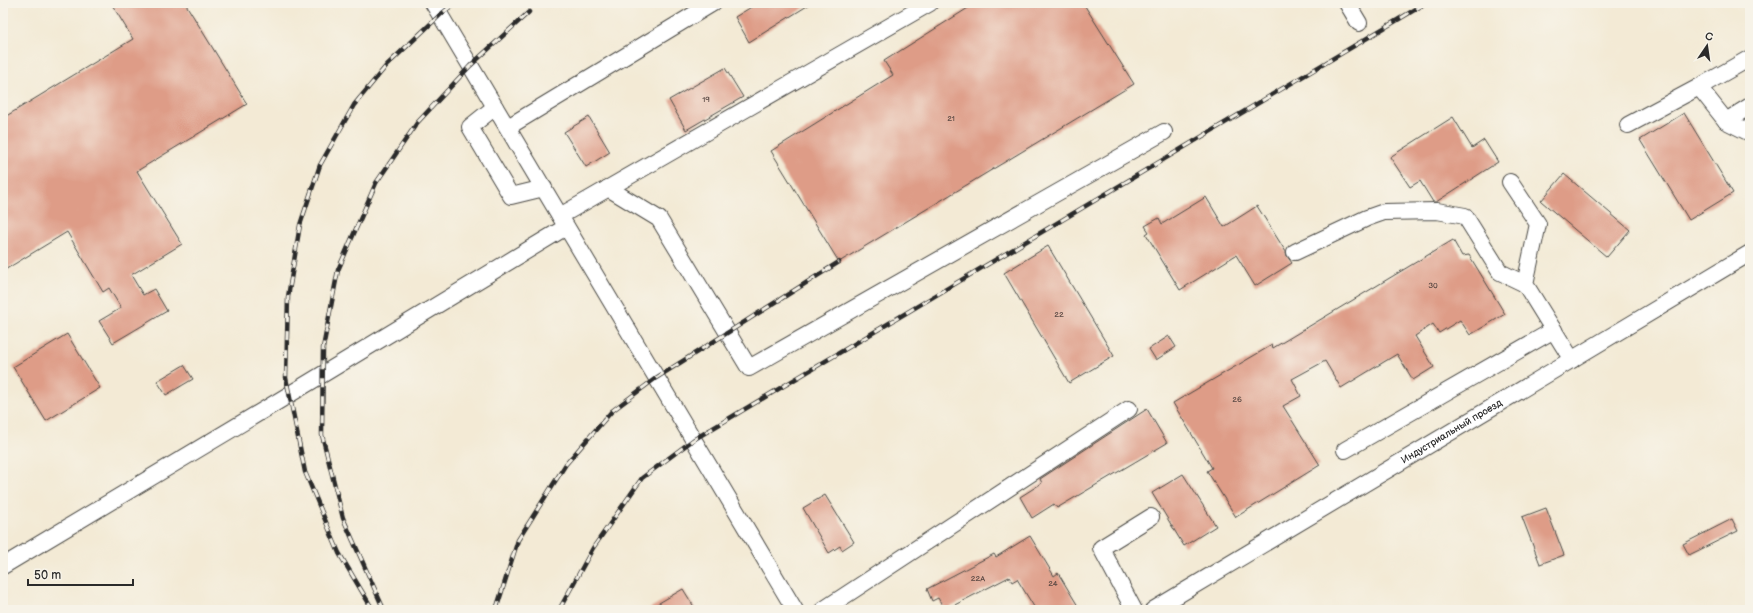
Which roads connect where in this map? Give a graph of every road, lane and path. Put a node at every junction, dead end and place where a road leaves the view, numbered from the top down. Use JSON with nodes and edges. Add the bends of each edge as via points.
{"nodes":[{"id":1,"x":433,"y":3,"type":"edge"},
{"id":2,"x":713,"y":3,"type":"edge"},
{"id":3,"x":930,"y":3,"type":"edge"},
{"id":4,"x":1347,"y":3,"type":"edge"},
{"id":5,"x":1358,"y":22,"type":"dead end"},
{"id":6,"x":1750,"y":58,"type":"edge"},
{"id":7,"x":1699,"y":87,"type":"junction"},
{"id":8,"x":1750,"y":106,"type":"edge"},
{"id":9,"x":495,"y":107,"type":"junction"},
{"id":10,"x":1726,"y":121,"type":"junction"},
{"id":11,"x":1628,"y":125,"type":"dead end"},
{"id":12,"x":508,"y":127,"type":"junction"},
{"id":13,"x":1164,"y":132,"type":"dead end"},
{"id":14,"x":1750,"y":133,"type":"edge"},
{"id":15,"x":1510,"y":182,"type":"dead end"},
{"id":16,"x":544,"y":188,"type":"junction"},
{"id":17,"x":608,"y":188,"type":"junction"},
{"id":18,"x":563,"y":221,"type":"junction"},
{"id":19,"x":1295,"y":252,"type":"dead end"},
{"id":20,"x":1750,"y":253,"type":"edge"},
{"id":21,"x":1525,"y":284,"type":"junction"},
{"id":22,"x":1554,"y":330,"type":"junction"},
{"id":23,"x":1572,"y":360,"type":"junction"},
{"id":24,"x":1129,"y":409,"type":"dead end"},
{"id":25,"x":1345,"y":450,"type":"dead end"},
{"id":26,"x":1151,"y":517,"type":"dead end"},
{"id":27,"x":3,"y":566,"type":"edge"},
{"id":28,"x":795,"y":610,"type":"edge"},
{"id":29,"x":823,"y":610,"type":"edge"},
{"id":30,"x":1134,"y":610,"type":"edge"},
{"id":31,"x":1153,"y":610,"type":"edge"}],
"edges":[{"from":1,"to":9,"type":"street"},
{"from":2,"to":12,"type":"street"},
{"from":3,"to":17,"type":"street"},
{"from":4,"to":5,"type":"street"},
{"from":6,"to":7,"type":"street"},
{"from":7,"to":10,"type":"street"},
{"from":7,"to":11,"type":"street"},
{"from":8,"to":10,"type":"street"},
{"from":9,"to":12,"type":"street"},
{"from":9,"to":16,"type":"street","via":[[470,127],[511,196]]},
{"from":10,"to":14,"type":"street"},
{"from":12,"to":16,"type":"street"},
{"from":13,"to":17,"type":"street","via":[[749,368],[659,219]]},
{"from":15,"to":21,"type":"street","via":[[1538,224]]},
{"from":16,"to":18,"type":"street"},
{"from":17,"to":18,"type":"street"},
{"from":18,"to":27,"type":"street","via":[[272,405]]},
{"from":18,"to":28,"type":"street"},
{"from":19,"to":21,"type":"street","via":[[1384,212],[1437,211],[1465,216],[1500,272]]},
{"from":20,"to":23,"type":"street","name":"Индустриальный проезд"},
{"from":21,"to":22,"type":"street"},
{"from":22,"to":23,"type":"street"},
{"from":22,"to":25,"type":"street"},
{"from":23,"to":31,"type":"street","name":"Индустриальный проезд"},
{"from":24,"to":29,"type":"street"},
{"from":26,"to":30,"type":"street","via":[[1101,548]]}]}
